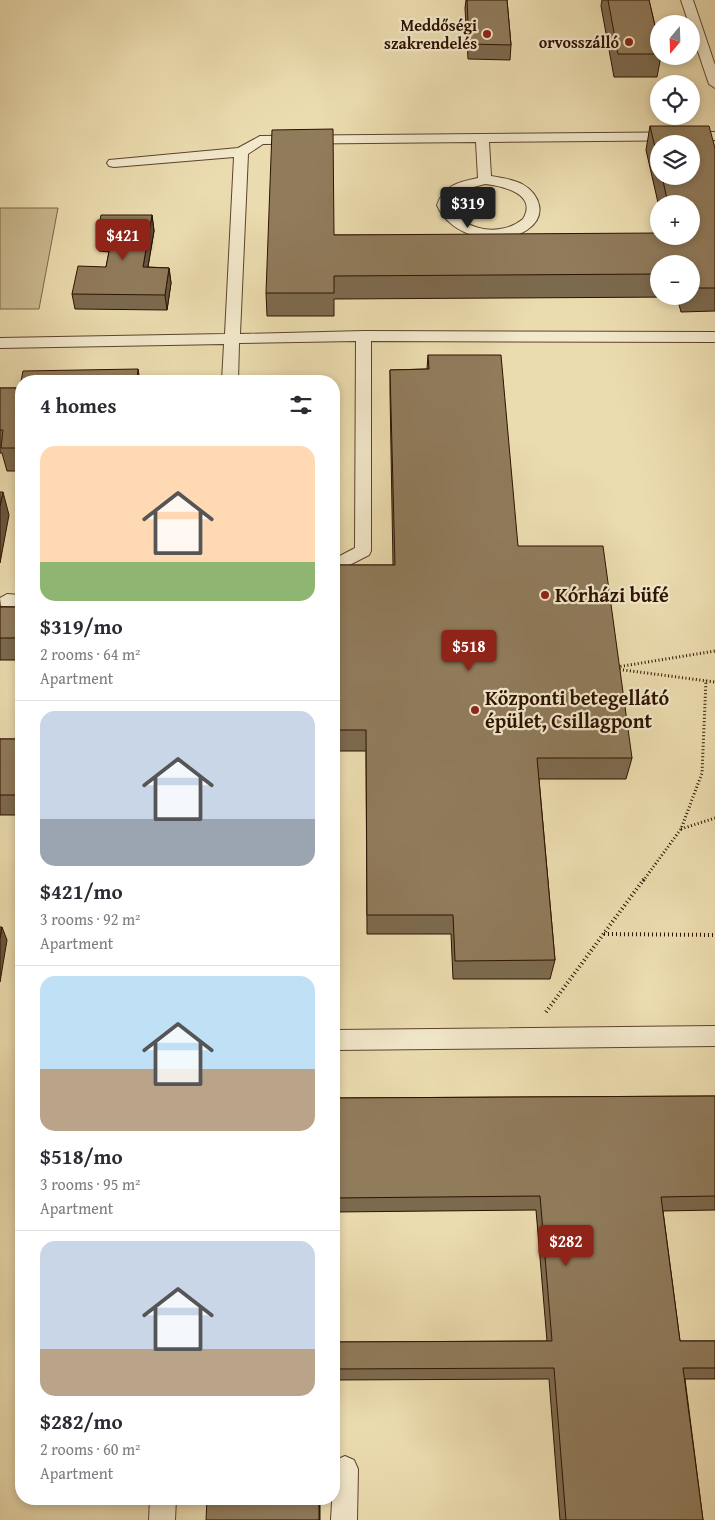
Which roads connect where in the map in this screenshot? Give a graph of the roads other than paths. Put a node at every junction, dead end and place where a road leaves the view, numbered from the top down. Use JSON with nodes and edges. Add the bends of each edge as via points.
{"nodes":[{"id":1,"x":687,"y":0,"type":"edge"},
{"id":2,"x":715,"y":84,"type":"edge"},
{"id":3,"x":715,"y":136,"type":"edge"},
{"id":4,"x":482,"y":138,"type":"junction"},
{"id":5,"x":241,"y":152,"type":"junction"},
{"id":6,"x":114,"y":163,"type":"dead end"},
{"id":7,"x":485,"y":180,"type":"junction"},
{"id":8,"x":364,"y":336,"type":"junction"},
{"id":9,"x":715,"y":337,"type":"edge"},
{"id":10,"x":232,"y":338,"type":"junction"},
{"id":11,"x":0,"y":343,"type":"edge"},
{"id":12,"x":230,"y":375,"type":"edge"},
{"id":13,"x":340,"y":564,"type":"edge"},
{"id":14,"x":715,"y":1036,"type":"edge"},
{"id":15,"x":340,"y":1040,"type":"edge"},
{"id":16,"x":345,"y":1469,"type":"dead end"},
{"id":17,"x":163,"y":1505,"type":"edge"},
{"id":18,"x":162,"y":1520,"type":"edge"},
{"id":19,"x":344,"y":1520,"type":"edge"}],
"edges":[{"from":1,"to":2,"type":"lane"},
{"from":3,"to":4,"type":"lane"},
{"from":4,"to":5,"type":"lane","via":[[260,140]]},
{"from":4,"to":7,"type":"lane"},
{"from":5,"to":6,"type":"lane"},
{"from":5,"to":10,"type":"lane"},
{"from":7,"to":7,"type":"lane","via":[[458,187],[448,194],[444,203],[451,221],[462,228],[493,234],[513,231],[528,222],[534,214],[534,206],[527,194],[512,184]]},
{"from":8,"to":9,"type":"lane"},
{"from":8,"to":10,"type":"lane"},
{"from":8,"to":13,"type":"lane","via":[[363,551]]},
{"from":10,"to":11,"type":"lane"},
{"from":10,"to":12,"type":"lane"},
{"from":14,"to":15,"type":"lane"},
{"from":16,"to":19,"type":"lane"},
{"from":17,"to":18,"type":"lane"}]}
